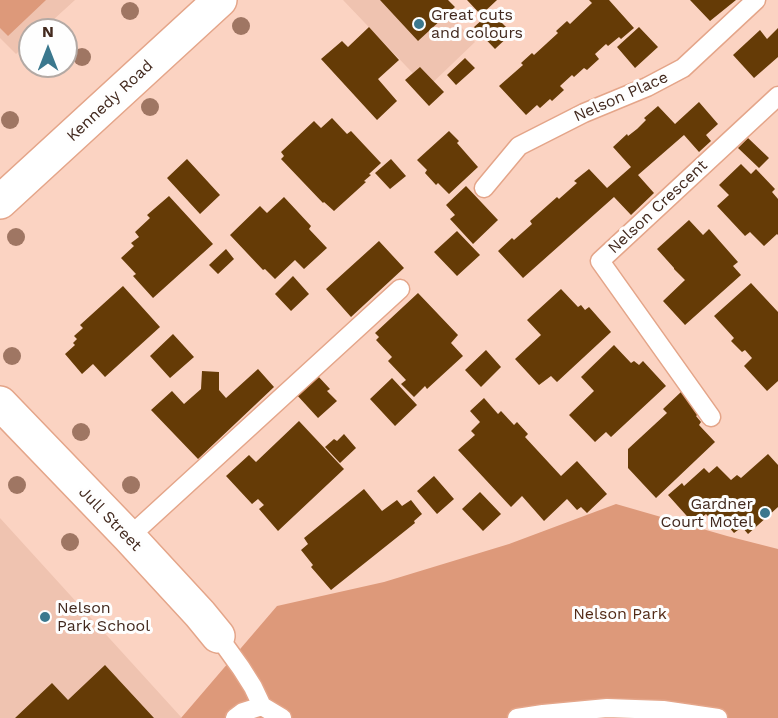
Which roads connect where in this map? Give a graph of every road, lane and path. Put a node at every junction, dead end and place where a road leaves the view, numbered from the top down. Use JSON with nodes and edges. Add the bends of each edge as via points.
{"nodes":[{"id":1,"x":220,"y":0,"type":"edge"},
{"id":2,"x":756,"y":0,"type":"edge"},
{"id":3,"x":778,"y":96,"type":"edge"},
{"id":4,"x":484,"y":188,"type":"dead end"},
{"id":5,"x":0,"y":202,"type":"edge"},
{"id":6,"x":400,"y":289,"type":"dead end"},
{"id":7,"x":0,"y":404,"type":"edge"},
{"id":8,"x":711,"y":417,"type":"dead end"},
{"id":9,"x":129,"y":537,"type":"junction"},
{"id":10,"x":218,"y":636,"type":"joint"},
{"id":11,"x":262,"y":706,"type":"junction"},
{"id":12,"x":235,"y":718,"type":"edge"},
{"id":13,"x":282,"y":718,"type":"edge"},
{"id":14,"x":517,"y":718,"type":"edge"},
{"id":15,"x":718,"y":718,"type":"edge"}],
"edges":[{"from":1,"to":5,"type":"street","name":"Kennedy Road"},
{"from":2,"to":4,"type":"lane","name":"Nelson Place","via":[[683,68],[519,146]]},
{"from":3,"to":8,"type":"lane","name":"Nelson Crescent","via":[[600,261]]},
{"from":6,"to":9,"type":"lane"},
{"from":7,"to":9,"type":"street","name":"Jull Street"},
{"from":9,"to":10,"type":"street","name":"Jull Street"},
{"from":10,"to":11,"type":"lane","via":[[242,668]]},
{"from":11,"to":12,"type":"lane"},
{"from":11,"to":13,"type":"lane"},
{"from":14,"to":15,"type":"lane","via":[[607,708],[663,710]]}]}
